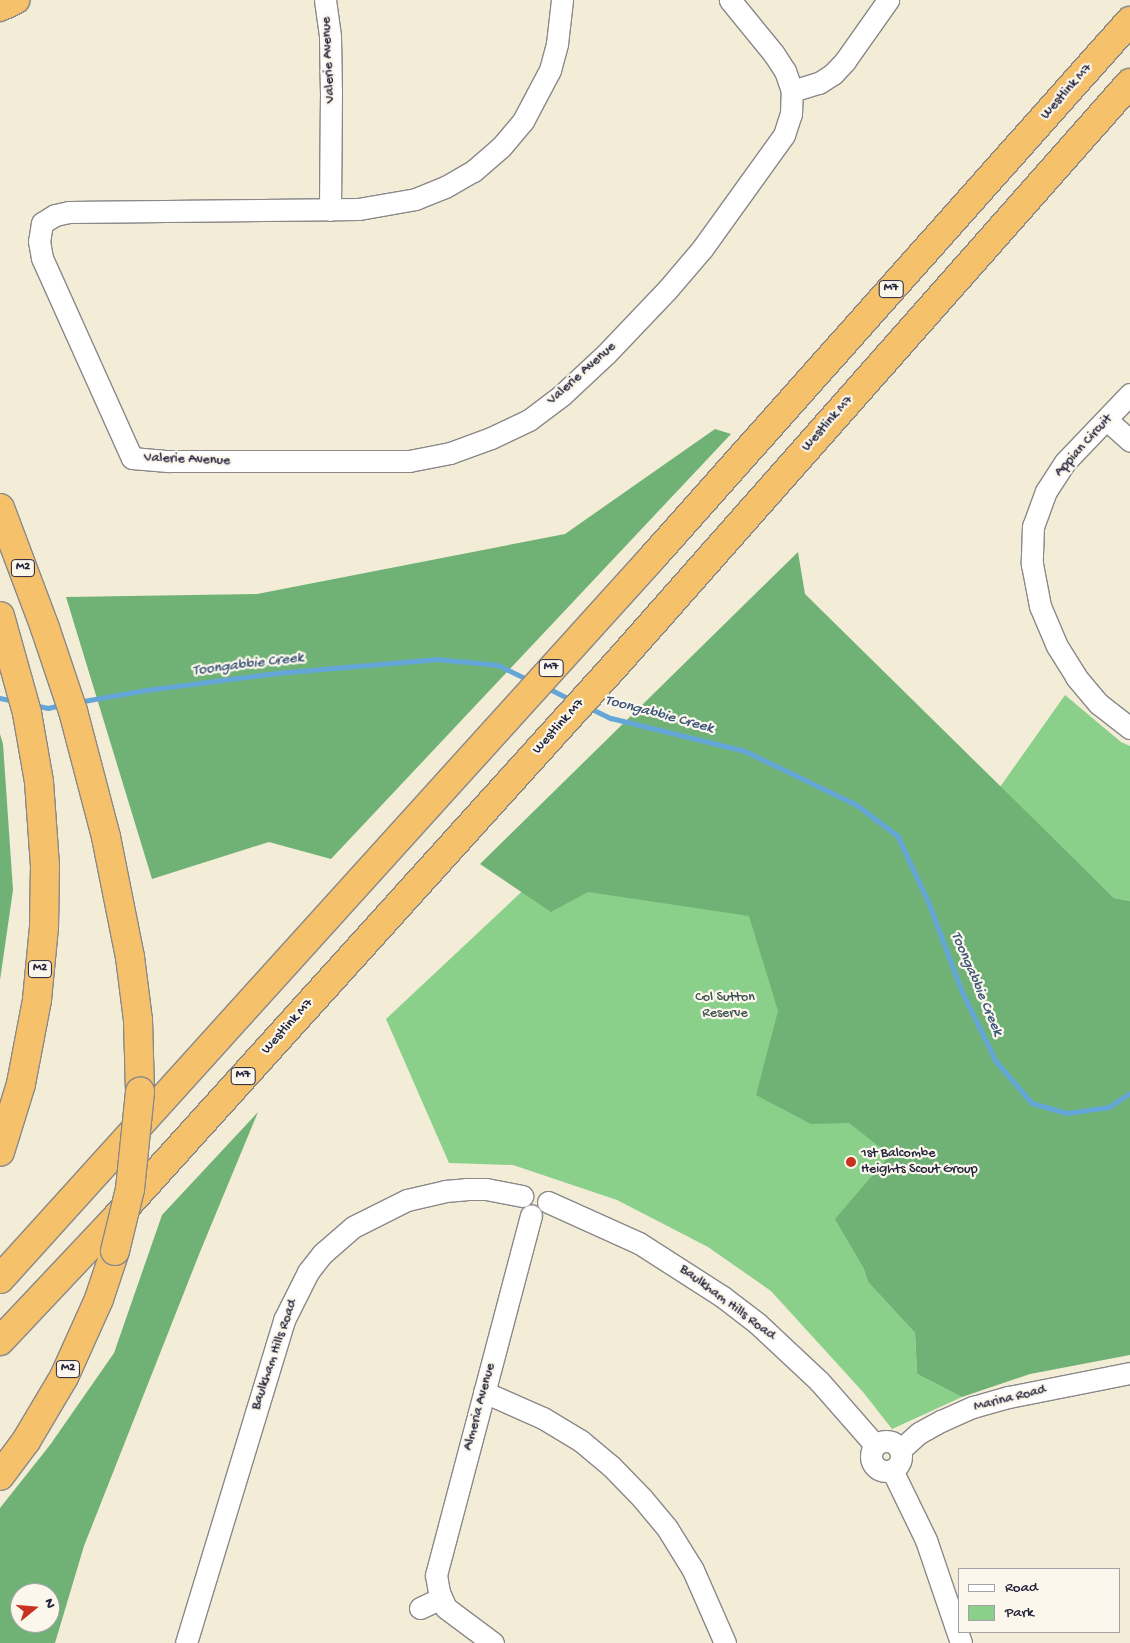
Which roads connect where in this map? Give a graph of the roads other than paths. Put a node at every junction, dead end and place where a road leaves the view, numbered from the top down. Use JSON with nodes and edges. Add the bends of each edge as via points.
{"nodes":[{"id":1,"x":15,"y":0,"type":"edge"},
{"id":2,"x":325,"y":0,"type":"edge"},
{"id":3,"x":562,"y":0,"type":"edge"},
{"id":4,"x":730,"y":0,"type":"edge"},
{"id":5,"x":888,"y":0,"type":"edge"},
{"id":6,"x":0,"y":8,"type":"edge"},
{"id":7,"x":1130,"y":21,"type":"edge"},
{"id":8,"x":1130,"y":83,"type":"edge"},
{"id":9,"x":792,"y":90,"type":"junction"},
{"id":10,"x":330,"y":210,"type":"junction"},
{"id":11,"x":1130,"y":394,"type":"edge"},
{"id":12,"x":1107,"y":420,"type":"junction"},
{"id":13,"x":1130,"y":441,"type":"edge"},
{"id":14,"x":0,"y":508,"type":"edge"},
{"id":15,"x":2,"y":622,"type":"edge"},
{"id":16,"x":1130,"y":728,"type":"edge"},
{"id":17,"x":0,"y":1152,"type":"edge"},
{"id":18,"x":527,"y":1206,"type":"junction"},
{"id":19,"x":0,"y":1279,"type":"edge"},
{"id":20,"x":0,"y":1341,"type":"edge"},
{"id":21,"x":1130,"y":1373,"type":"edge"},
{"id":22,"x":484,"y":1392,"type":"junction"},
{"id":23,"x":896,"y":1460,"type":"junction"},
{"id":24,"x":0,"y":1476,"type":"edge"},
{"id":25,"x":441,"y":1598,"type":"junction"},
{"id":26,"x":420,"y":1608,"type":"dead end"},
{"id":27,"x":186,"y":1643,"type":"edge"},
{"id":28,"x":493,"y":1643,"type":"edge"},
{"id":29,"x":725,"y":1643,"type":"edge"},
{"id":30,"x":961,"y":1643,"type":"edge"}],
"edges":[{"from":1,"to":6,"type":"highway"},
{"from":2,"to":10,"type":"street","name":"Valerie Avenue","via":[[332,92]]},
{"from":3,"to":10,"type":"street","via":[[557,44],[550,70],[523,121],[501,147],[473,171],[445,188],[416,199],[384,206]]},
{"from":4,"to":9,"type":"street","via":[[774,54]]},
{"from":5,"to":9,"type":"street","via":[[833,74],[819,83]]},
{"from":7,"to":19,"type":"highway","name":"Westlink M7","number":"M7","via":[[652,558]]},
{"from":8,"to":20,"type":"highway","name":"Westlink M7","number":"M7","via":[[484,810]]},
{"from":9,"to":10,"type":"street","name":"Valerie Avenue","via":[[791,114],[784,135],[702,249],[606,354],[529,420],[450,453],[409,461],[178,461],[132,458],[42,258],[42,223],[55,215],[70,212]]},
{"from":11,"to":12,"type":"street","name":"Appian Circuit"},
{"from":12,"to":13,"type":"street"},
{"from":12,"to":16,"type":"street","name":"Appian Circuit","via":[[1065,462],[1046,490],[1025,559],[1057,646],[1076,677],[1099,704]]},
{"from":14,"to":24,"type":"highway","number":"M2","bridge":true,"via":[[45,628],[92,779],[130,957],[138,1020],[140,1092],[130,1189],[99,1299],[64,1377],[26,1441]]},
{"from":15,"to":17,"type":"highway","number":"M2","via":[[27,713],[39,782],[45,864],[44,928],[37,1000],[21,1084]]},
{"from":18,"to":22,"type":"street","name":"Almeria Avenue"},
{"from":18,"to":23,"type":"street","name":"Baulkham Hills Road","via":[[544,1212],[548,1202],[639,1243],[723,1297],[763,1328],[813,1375],[875,1445],[871,1457],[875,1466],[882,1470]]},
{"from":18,"to":27,"type":"street","name":"Baulkham Hills Road","via":[[486,1189],[438,1192],[407,1200],[353,1227],[322,1254],[308,1272],[284,1320]]},
{"from":21,"to":23,"type":"street","name":"Marina Road","via":[[973,1407],[919,1433]]},
{"from":22,"to":25,"type":"street","name":"Almeria Avenue","via":[[437,1565]]},
{"from":22,"to":29,"type":"street","via":[[543,1418],[581,1441],[636,1492],[667,1528],[693,1570]]},
{"from":23,"to":30,"type":"street"},
{"from":25,"to":26,"type":"street"},
{"from":25,"to":28,"type":"street","via":[[453,1615],[476,1628]]}]}
